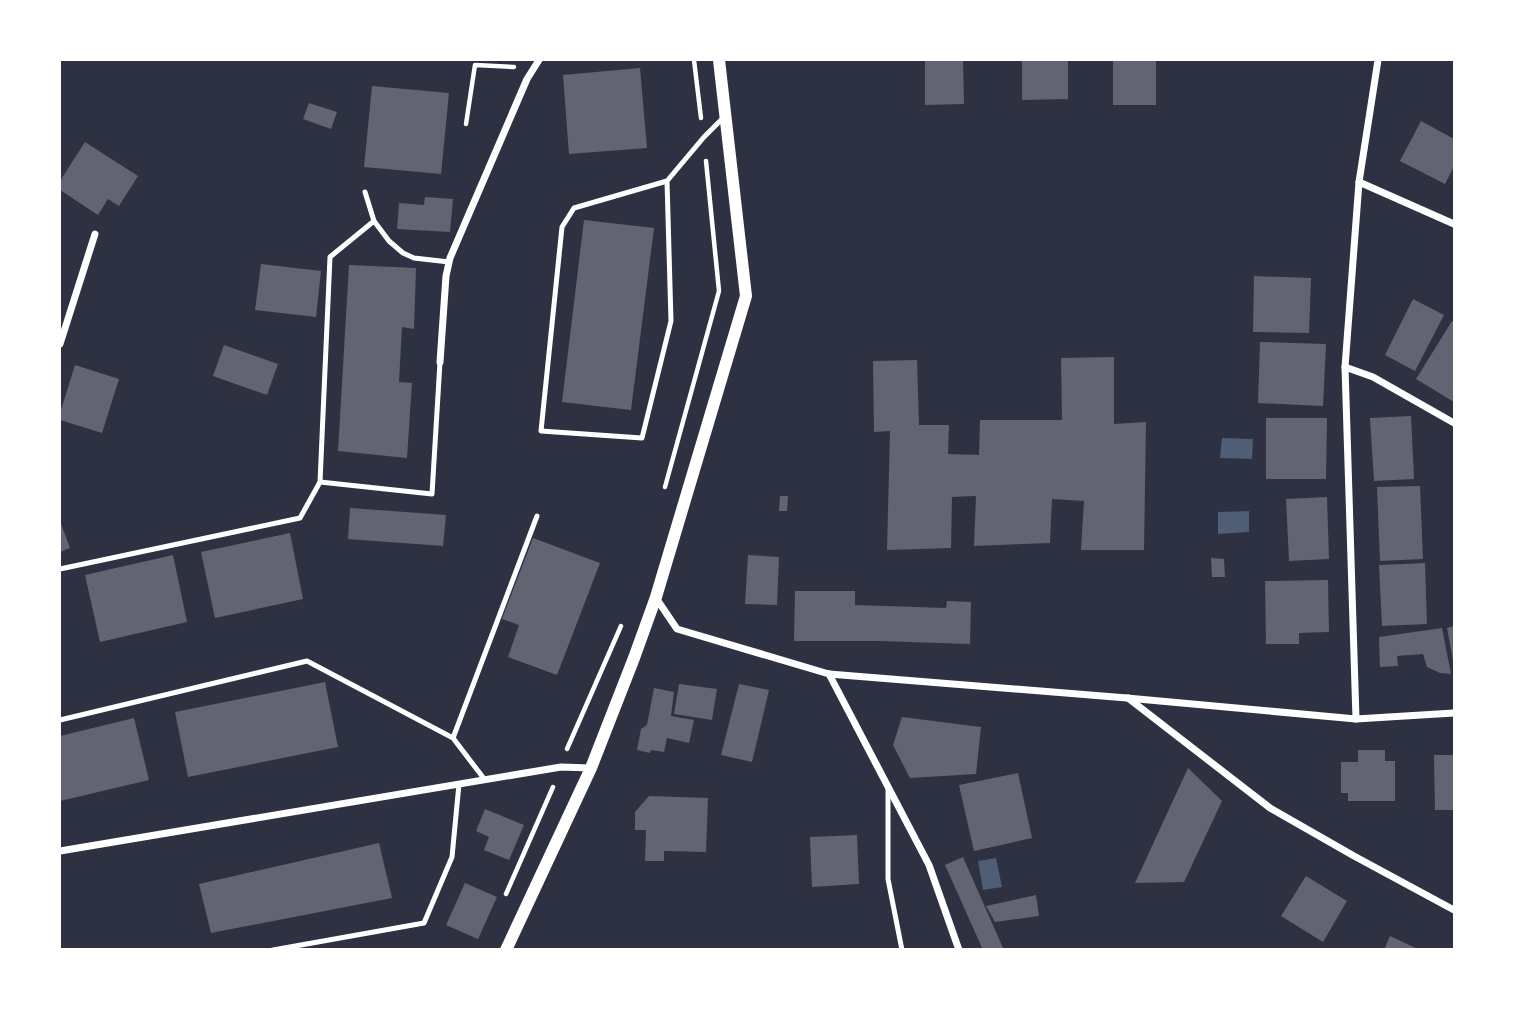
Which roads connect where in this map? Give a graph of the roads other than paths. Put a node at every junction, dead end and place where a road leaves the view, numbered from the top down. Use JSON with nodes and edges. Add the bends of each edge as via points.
{"nodes":[{"id":1,"x":539,"y":60,"type":"edge"},
{"id":2,"x":719,"y":60,"type":"edge"},
{"id":3,"x":1378,"y":60,"type":"edge"},
{"id":4,"x":725,"y":116,"type":"junction"},
{"id":5,"x":667,"y":181,"type":"junction"},
{"id":6,"x":1359,"y":182,"type":"junction"},
{"id":7,"x":365,"y":192,"type":"dead end"},
{"id":8,"x":374,"y":221,"type":"junction"},
{"id":9,"x":1454,"y":224,"type":"edge"},
{"id":10,"x":95,"y":234,"type":"dead end"},
{"id":11,"x":449,"y":262,"type":"junction"},
{"id":12,"x":60,"y":344,"type":"edge"},
{"id":13,"x":440,"y":362,"type":"joint"},
{"id":14,"x":1345,"y":367,"type":"junction"},
{"id":15,"x":1454,"y":423,"type":"edge"},
{"id":16,"x":320,"y":482,"type":"junction"},
{"id":17,"x":537,"y":516,"type":"dead end"},
{"id":18,"x":60,"y":569,"type":"edge"},
{"id":19,"x":656,"y":597,"type":"junction"},
{"id":20,"x":829,"y":674,"type":"junction"},
{"id":21,"x":1127,"y":698,"type":"junction"},
{"id":22,"x":1454,"y":713,"type":"edge"},
{"id":23,"x":1356,"y":719,"type":"junction"},
{"id":24,"x":60,"y":720,"type":"edge"},
{"id":25,"x":453,"y":738,"type":"junction"},
{"id":26,"x":591,"y":768,"type":"junction"},
{"id":27,"x":485,"y":780,"type":"junction"},
{"id":28,"x":459,"y":785,"type":"junction"},
{"id":29,"x":888,"y":787,"type":"junction"},
{"id":30,"x":60,"y":852,"type":"edge"},
{"id":31,"x":1454,"y":911,"type":"edge"},
{"id":32,"x":273,"y":950,"type":"edge"},
{"id":33,"x":506,"y":950,"type":"edge"},
{"id":34,"x":902,"y":950,"type":"edge"},
{"id":35,"x":959,"y":950,"type":"edge"}],
"edges":[{"from":1,"to":11,"type":"street"},
{"from":2,"to":4,"type":"street"},
{"from":3,"to":6,"type":"street"},
{"from":4,"to":5,"type":"lane"},
{"from":4,"to":19,"type":"street","via":[[746,296]]},
{"from":5,"to":5,"type":"lane","via":[[671,321],[642,438],[541,431],[562,227],[574,208]]},
{"from":6,"to":9,"type":"street"},
{"from":6,"to":14,"type":"street"},
{"from":7,"to":8,"type":"lane"},
{"from":8,"to":11,"type":"lane","via":[[403,253]]},
{"from":8,"to":16,"type":"lane","via":[[330,257]]},
{"from":10,"to":12,"type":"street"},
{"from":11,"to":13,"type":"street"},
{"from":13,"to":16,"type":"lane","via":[[432,494]]},
{"from":14,"to":15,"type":"street","via":[[1373,377]]},
{"from":14,"to":23,"type":"street"},
{"from":16,"to":18,"type":"lane","via":[[300,517]]},
{"from":17,"to":25,"type":"lane"},
{"from":19,"to":20,"type":"street","via":[[677,629]]},
{"from":19,"to":26,"type":"street"},
{"from":20,"to":21,"type":"street"},
{"from":20,"to":29,"type":"street"},
{"from":21,"to":23,"type":"street"},
{"from":21,"to":31,"type":"street","via":[[1270,808]]},
{"from":22,"to":23,"type":"street"},
{"from":24,"to":25,"type":"lane","via":[[307,661]]},
{"from":25,"to":27,"type":"lane"},
{"from":26,"to":27,"type":"street","via":[[561,767]]},
{"from":26,"to":33,"type":"street"},
{"from":27,"to":28,"type":"street"},
{"from":28,"to":30,"type":"street"},
{"from":28,"to":32,"type":"lane","via":[[452,857],[424,923]]},
{"from":29,"to":34,"type":"lane","via":[[888,879]]},
{"from":29,"to":35,"type":"street","via":[[929,865]]}]}
